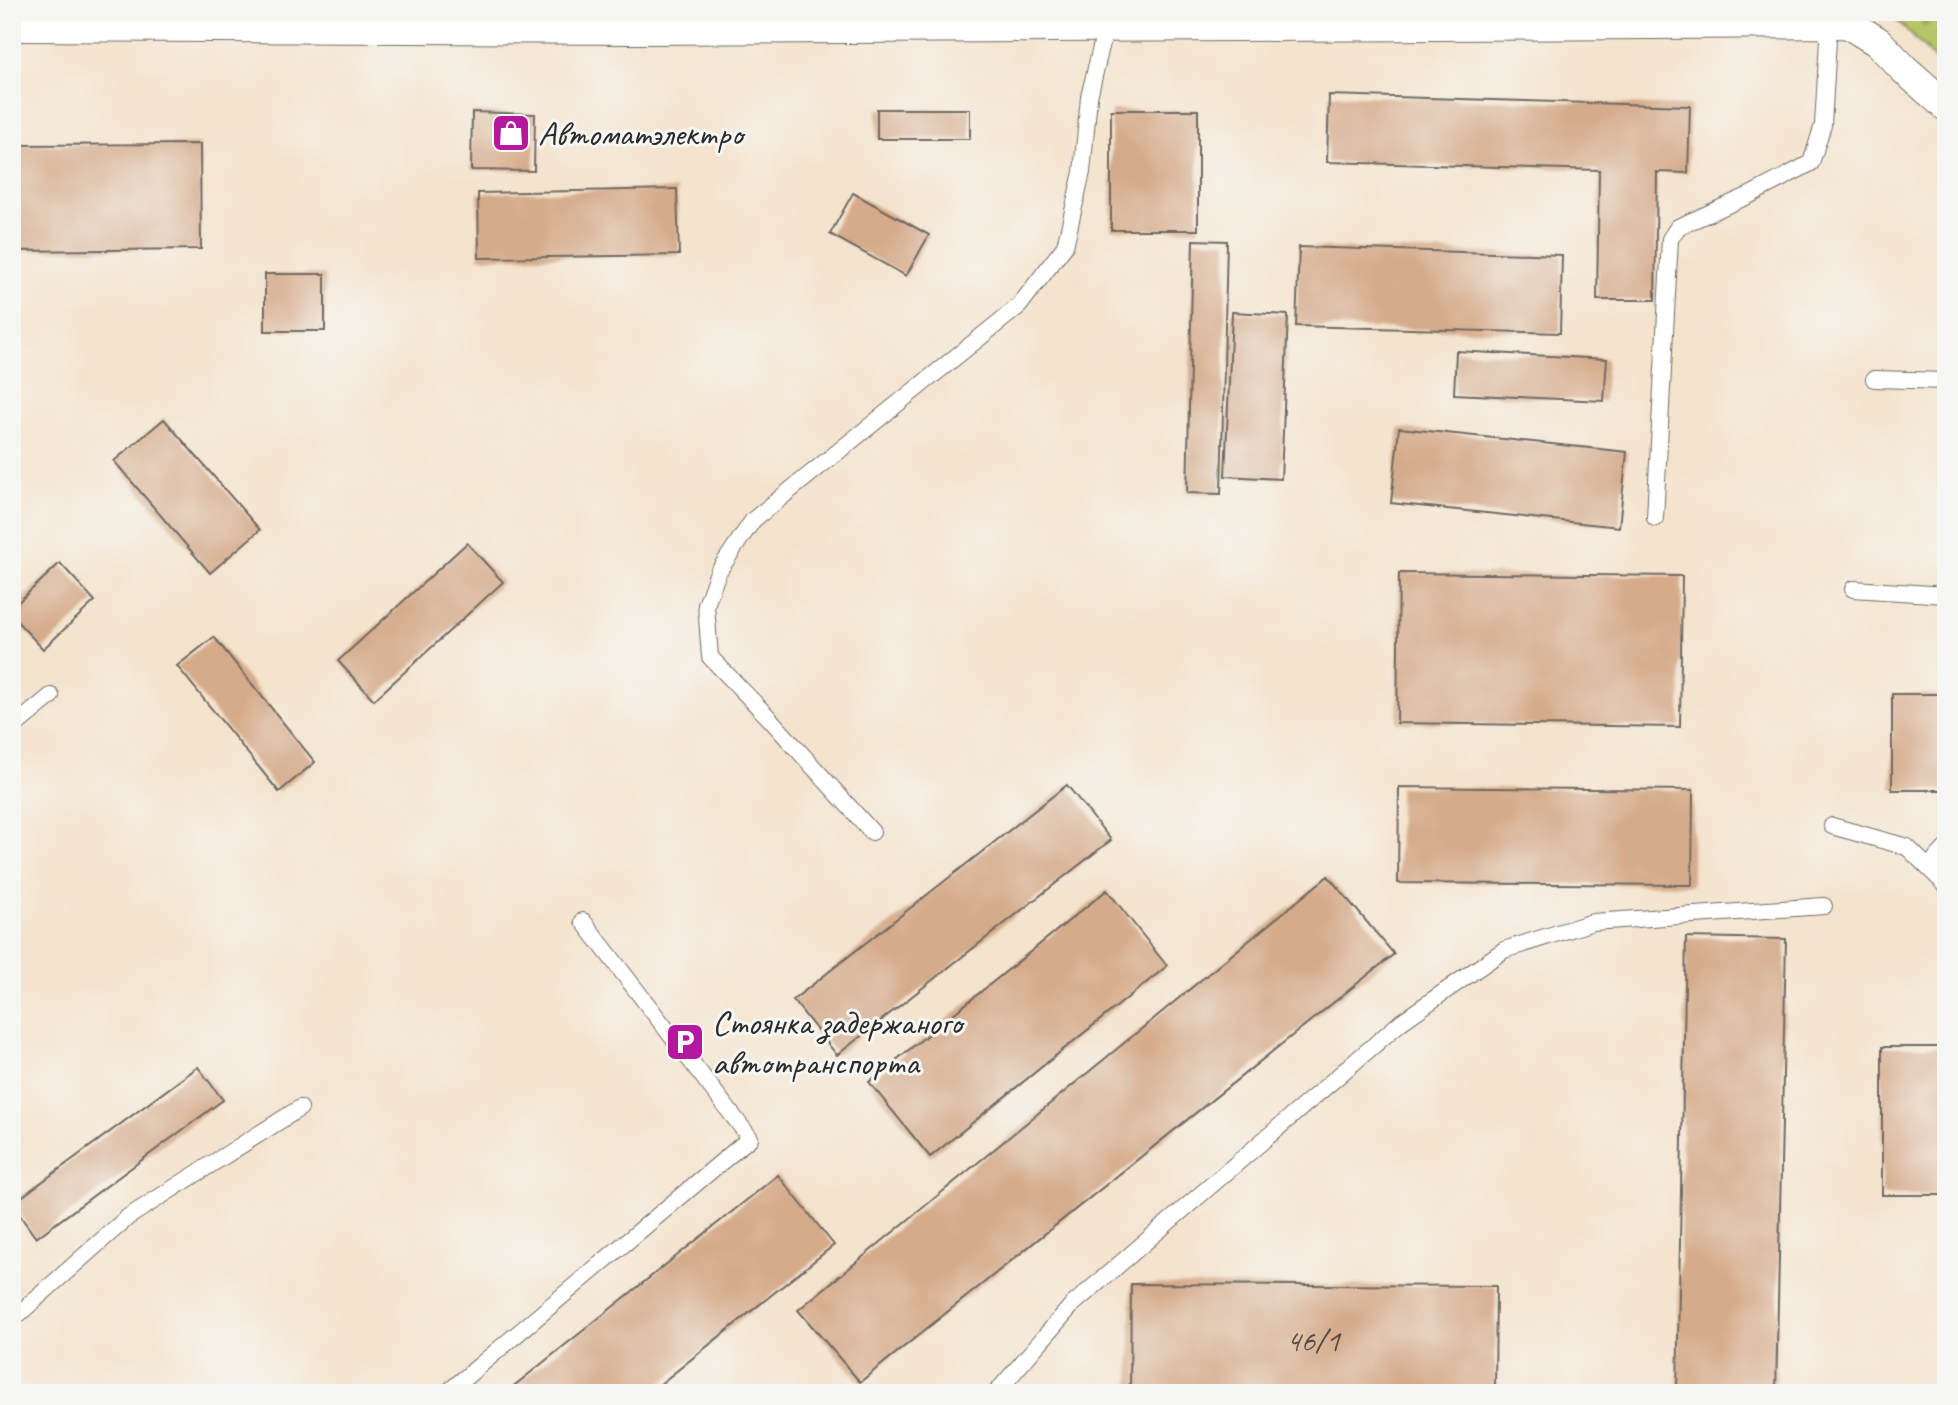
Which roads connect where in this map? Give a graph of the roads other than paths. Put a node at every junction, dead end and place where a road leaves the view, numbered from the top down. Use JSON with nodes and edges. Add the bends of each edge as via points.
{"nodes":[{"id":1,"x":1574,"y":18,"type":"edge"},
{"id":2,"x":1107,"y":19,"type":"edge"},
{"id":3,"x":637,"y":21,"type":"edge"},
{"id":4,"x":1829,"y":23,"type":"junction"},
{"id":5,"x":12,"y":26,"type":"edge"},
{"id":6,"x":1946,"y":106,"type":"edge"},
{"id":7,"x":1874,"y":379,"type":"dead end"},
{"id":8,"x":1946,"y":382,"type":"edge"},
{"id":9,"x":1656,"y":518,"type":"dead end"},
{"id":10,"x":1853,"y":589,"type":"dead end"},
{"id":11,"x":1946,"y":595,"type":"edge"},
{"id":12,"x":51,"y":696,"type":"dead end"},
{"id":13,"x":12,"y":728,"type":"edge"},
{"id":14,"x":1832,"y":826,"type":"dead end"},
{"id":15,"x":872,"y":832,"type":"dead end"},
{"id":16,"x":1946,"y":849,"type":"edge"},
{"id":17,"x":1928,"y":867,"type":"junction"},
{"id":18,"x":1946,"y":885,"type":"edge"},
{"id":19,"x":1824,"y":905,"type":"dead end"},
{"id":20,"x":583,"y":921,"type":"dead end"},
{"id":21,"x":300,"y":1108,"type":"dead end"},
{"id":22,"x":12,"y":1320,"type":"edge"},
{"id":23,"x":447,"y":1393,"type":"edge"},
{"id":24,"x":996,"y":1393,"type":"edge"}],
"edges":[{"from":1,"to":2,"type":"street"},
{"from":1,"to":4,"type":"street"},
{"from":2,"to":3,"type":"street"},
{"from":2,"to":15,"type":"lane","via":[[1089,97],[1082,172],[1065,246],[1020,306],[753,520],[718,572],[706,606],[710,657]]},
{"from":3,"to":5,"type":"street"},
{"from":4,"to":6,"type":"street","via":[[1847,23],[1878,42]]},
{"from":4,"to":9,"type":"lane","via":[[1823,125],[1811,163],[1678,227],[1670,239]]},
{"from":7,"to":8,"type":"lane"},
{"from":10,"to":11,"type":"lane"},
{"from":12,"to":13,"type":"lane"},
{"from":14,"to":17,"type":"lane","via":[[1907,847]]},
{"from":16,"to":17,"type":"lane"},
{"from":17,"to":18,"type":"lane"},
{"from":19,"to":24,"type":"lane","via":[[1593,922],[1504,950],[1401,1023],[1072,1304]]},
{"from":20,"to":23,"type":"lane","via":[[750,1138]]},
{"from":21,"to":22,"type":"lane","via":[[128,1217]]}]}
